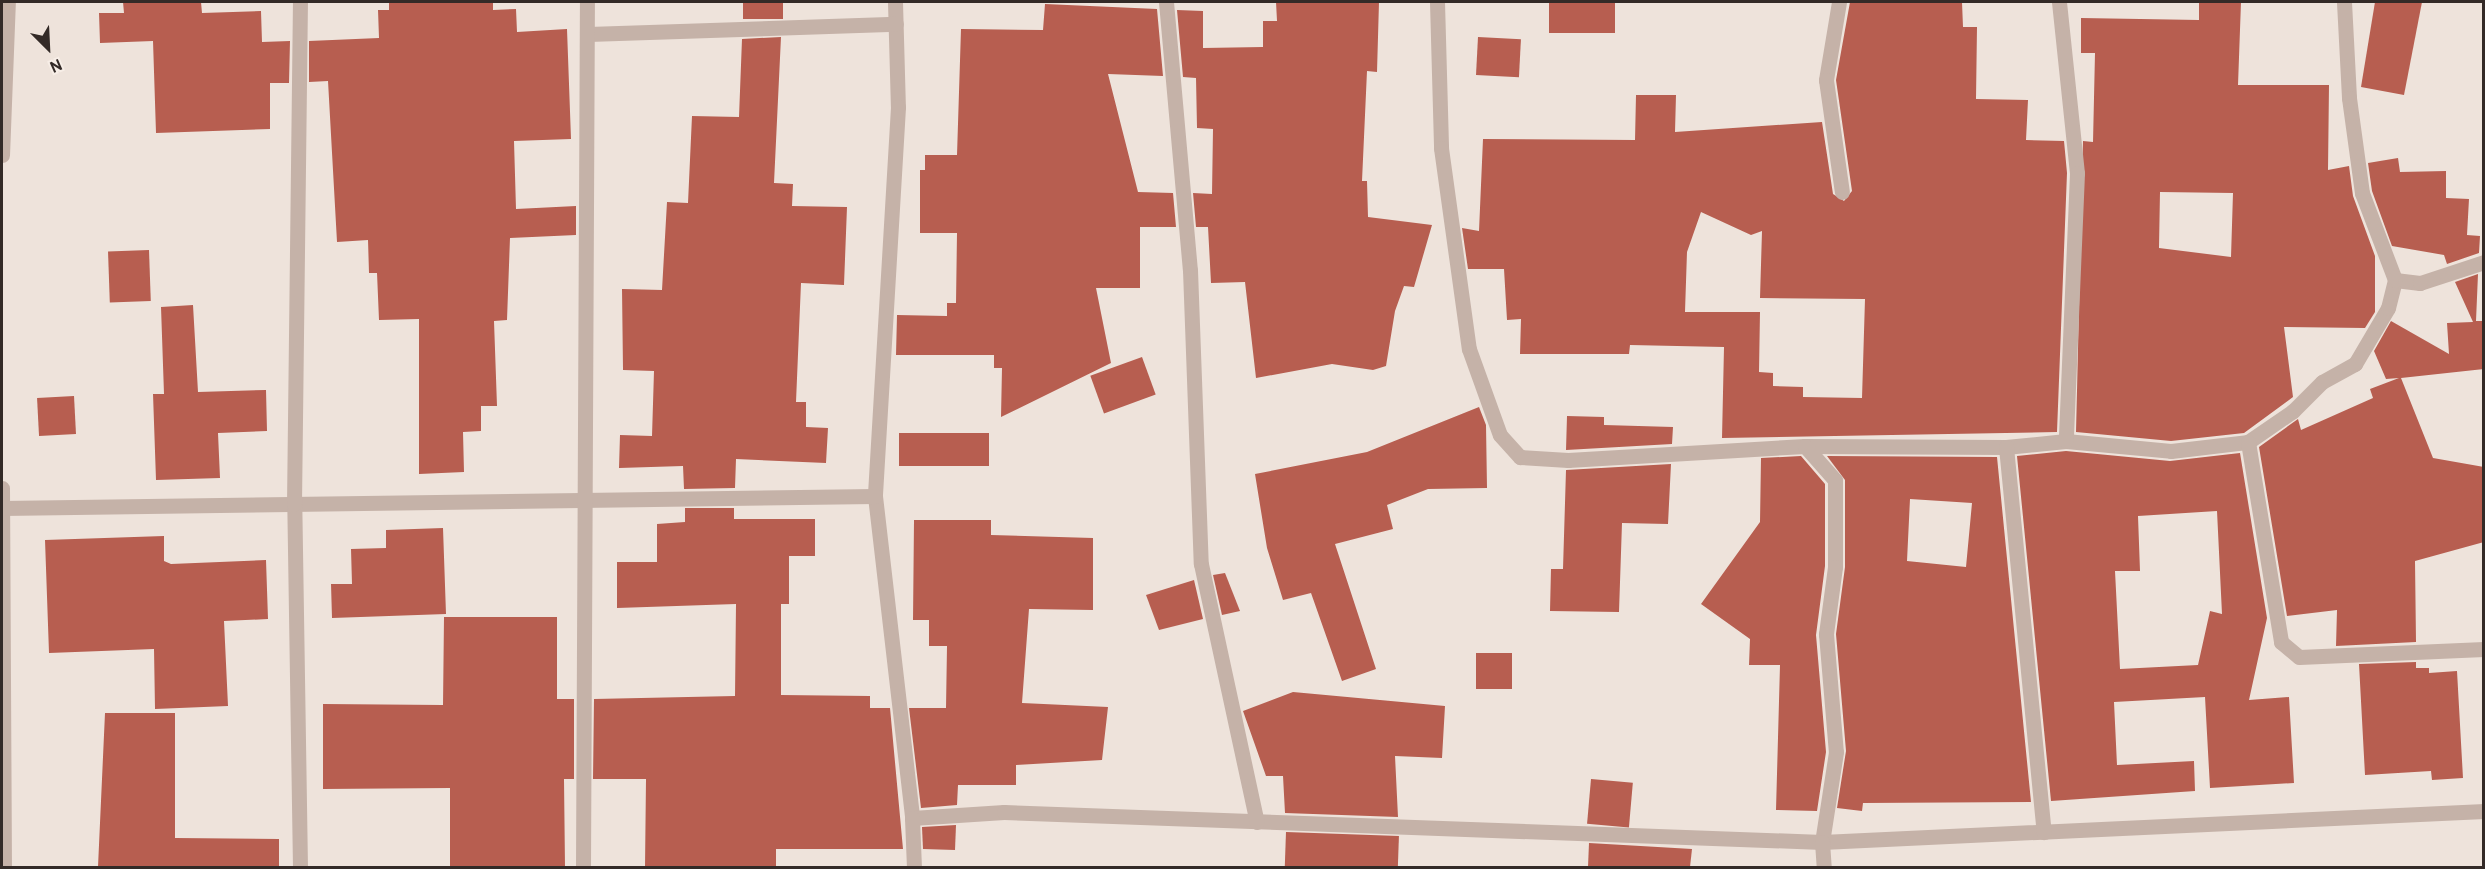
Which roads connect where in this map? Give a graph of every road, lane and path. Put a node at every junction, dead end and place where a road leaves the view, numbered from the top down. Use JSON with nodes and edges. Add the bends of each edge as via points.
{"nodes":[{"id":1,"x":8,"y":2,"type":"edge"},
{"id":2,"x":300,"y":2,"type":"edge"},
{"id":3,"x":586,"y":2,"type":"edge"},
{"id":4,"x":895,"y":2,"type":"edge"},
{"id":5,"x":1166,"y":2,"type":"edge"},
{"id":6,"x":1437,"y":2,"type":"edge"},
{"id":7,"x":1839,"y":2,"type":"edge"},
{"id":8,"x":2059,"y":2,"type":"edge"},
{"id":9,"x":2344,"y":2,"type":"edge"},
{"id":10,"x":896,"y":24,"type":"junction"},
{"id":11,"x":588,"y":34,"type":"junction"},
{"id":12,"x":2,"y":155,"type":"edge"},
{"id":13,"x":1842,"y":192,"type":"dead end"},
{"id":14,"x":2484,"y":262,"type":"edge"},
{"id":15,"x":2395,"y":279,"type":"junction"},
{"id":16,"x":2066,"y":441,"type":"junction"},
{"id":17,"x":2248,"y":442,"type":"junction"},
{"id":18,"x":1805,"y":446,"type":"junction"},
{"id":19,"x":2006,"y":447,"type":"junction"},
{"id":20,"x":2,"y":488,"type":"edge"},
{"id":21,"x":875,"y":496,"type":"junction"},
{"id":22,"x":585,"y":499,"type":"junction"},
{"id":23,"x":294,"y":504,"type":"junction"},
{"id":24,"x":2,"y":508,"type":"edge"},
{"id":25,"x":2484,"y":649,"type":"edge"},
{"id":26,"x":2484,"y":811,"type":"edge"},
{"id":27,"x":912,"y":818,"type":"junction"},
{"id":28,"x":1257,"y":822,"type":"junction"},
{"id":29,"x":2044,"y":832,"type":"junction"},
{"id":30,"x":1822,"y":842,"type":"junction"},
{"id":31,"x":4,"y":867,"type":"edge"},
{"id":32,"x":300,"y":867,"type":"edge"},
{"id":33,"x":583,"y":867,"type":"edge"},
{"id":34,"x":914,"y":867,"type":"edge"},
{"id":35,"x":1824,"y":867,"type":"edge"}],
"edges":[{"from":1,"to":12,"type":"street"},
{"from":2,"to":23,"type":"street"},
{"from":3,"to":11,"type":"street"},
{"from":4,"to":10,"type":"street"},
{"from":5,"to":28,"type":"street","via":[[1190,270],[1200,564]]},
{"from":6,"to":18,"type":"street","via":[[1441,148],[1469,349],[1500,435],[1520,458],[1569,460]]},
{"from":7,"to":13,"type":"street","via":[[1826,80]]},
{"from":8,"to":16,"type":"street","via":[[2078,173]]},
{"from":9,"to":15,"type":"street","via":[[2349,98],[2362,193]]},
{"from":10,"to":11,"type":"street"},
{"from":10,"to":21,"type":"street","via":[[898,107]]},
{"from":11,"to":22,"type":"street"},
{"from":14,"to":15,"type":"street","via":[[2420,284]]},
{"from":15,"to":17,"type":"street","via":[[2388,308],[2355,364],[2322,382],[2293,411]]},
{"from":16,"to":17,"type":"street","via":[[2170,451]]},
{"from":16,"to":19,"type":"street"},
{"from":17,"to":25,"type":"street","via":[[2271,595],[2281,642],[2290,650],[2299,657],[2343,657]]},
{"from":18,"to":19,"type":"street"},
{"from":18,"to":30,"type":"street","via":[[1835,480],[1835,567],[1826,634],[1836,752]]},
{"from":19,"to":29,"type":"street"},
{"from":20,"to":24,"type":"street"},
{"from":21,"to":22,"type":"street"},
{"from":21,"to":27,"type":"street"},
{"from":22,"to":23,"type":"street"},
{"from":22,"to":33,"type":"street"},
{"from":23,"to":24,"type":"street"},
{"from":23,"to":32,"type":"street"},
{"from":24,"to":31,"type":"street"},
{"from":26,"to":29,"type":"street"},
{"from":27,"to":28,"type":"street","via":[[1004,812]]},
{"from":27,"to":34,"type":"street"},
{"from":28,"to":30,"type":"street"},
{"from":29,"to":30,"type":"street"},
{"from":30,"to":35,"type":"street"}]}
